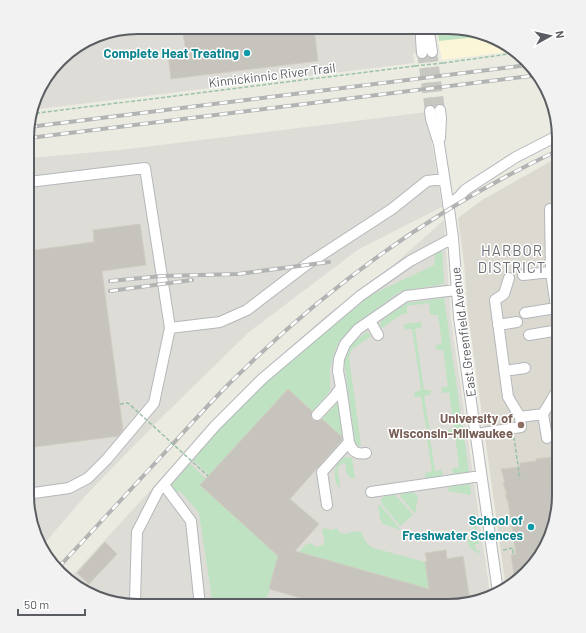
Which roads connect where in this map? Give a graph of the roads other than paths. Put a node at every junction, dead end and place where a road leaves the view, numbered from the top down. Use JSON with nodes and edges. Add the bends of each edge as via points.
{"nodes":[{"id":1,"x":420,"y":34,"type":"edge"},
{"id":2,"x":428,"y":34,"type":"edge"},
{"id":3,"x":435,"y":111,"type":"tunnel mouth"},
{"id":4,"x":552,"y":139,"type":"edge"},
{"id":5,"x":444,"y":179,"type":"junction"},
{"id":6,"x":34,"y":181,"type":"edge"},
{"id":7,"x":448,"y":205,"type":"junction"},
{"id":8,"x":550,"y":209,"type":"dead end"},
{"id":9,"x":453,"y":238,"type":"junction"},
{"id":10,"x":551,"y":272,"type":"junction"},
{"id":11,"x":523,"y":275,"type":"dead end"},
{"id":12,"x":509,"y":278,"type":"dead end"},
{"id":13,"x":552,"y":279,"type":"edge"},
{"id":14,"x":456,"y":290,"type":"junction"},
{"id":15,"x":552,"y":309,"type":"edge"},
{"id":16,"x":525,"y":313,"type":"dead end"},
{"id":17,"x":370,"y":321,"type":"junction"},
{"id":18,"x":517,"y":322,"type":"dead end"},
{"id":19,"x":498,"y":325,"type":"junction"},
{"id":20,"x":170,"y":328,"type":"junction"},
{"id":21,"x":552,"y":330,"type":"edge"},
{"id":22,"x":378,"y":335,"type":"dead end"},
{"id":23,"x":529,"y":335,"type":"dead end"},
{"id":24,"x":525,"y":368,"type":"dead end"},
{"id":25,"x":505,"y":371,"type":"junction"},
{"id":26,"x":341,"y":387,"type":"junction"},
{"id":27,"x":552,"y":399,"type":"edge"},
{"id":28,"x":543,"y":414,"type":"junction"},
{"id":29,"x":317,"y":415,"type":"dead end"},
{"id":30,"x":520,"y":417,"type":"junction"},
{"id":31,"x":476,"y":434,"type":"junction"},
{"id":32,"x":547,"y":438,"type":"dead end"},
{"id":33,"x":349,"y":442,"type":"junction"},
{"id":34,"x":366,"y":453,"type":"dead end"},
{"id":35,"x":481,"y":476,"type":"junction"},
{"id":36,"x":164,"y":485,"type":"junction"},
{"id":37,"x":372,"y":492,"type":"dead end"},
{"id":38,"x":34,"y":493,"type":"edge"},
{"id":39,"x":327,"y":505,"type":"dead end"},
{"id":40,"x":497,"y":586,"type":"edge"},
{"id":41,"x":135,"y":599,"type":"edge"},
{"id":42,"x":199,"y":599,"type":"edge"}],
"edges":[{"from":1,"to":2,"type":"street","via":[[420,39],[427,52]]},
{"from":3,"to":5,"type":"street","name":"East Greenfield Avenue","via":[[431,119],[439,144]]},
{"from":4,"to":7,"type":"street","via":[[516,157],[465,190],[459,198]]},
{"from":5,"to":7,"type":"street","name":"East Greenfield Avenue"},
{"from":5,"to":20,"type":"street","via":[[427,181],[392,208],[306,265],[247,310],[220,322]]},
{"from":6,"to":20,"type":"street","via":[[145,168]]},
{"from":7,"to":9,"type":"street","name":"East Greenfield Avenue"},
{"from":8,"to":10,"type":"street"},
{"from":9,"to":14,"type":"street","name":"East Greenfield Avenue"},
{"from":9,"to":36,"type":"street","via":[[410,261],[360,296],[324,326],[262,379],[215,426]]},
{"from":10,"to":11,"type":"street"},
{"from":10,"to":13,"type":"street"},
{"from":12,"to":19,"type":"street","via":[[504,294],[495,300]]},
{"from":14,"to":17,"type":"street","via":[[406,296]]},
{"from":14,"to":31,"type":"street","name":"East Greenfield Avenue"},
{"from":15,"to":16,"type":"street"},
{"from":17,"to":22,"type":"street"},
{"from":17,"to":26,"type":"street","via":[[351,336],[341,352],[338,359]]},
{"from":18,"to":19,"type":"street"},
{"from":19,"to":25,"type":"street"},
{"from":20,"to":38,"type":"street","via":[[154,403],[108,459],[88,478],[69,488]]},
{"from":21,"to":23,"type":"street"},
{"from":24,"to":25,"type":"street"},
{"from":25,"to":30,"type":"street","via":[[508,397]]},
{"from":26,"to":29,"type":"street"},
{"from":26,"to":33,"type":"street"},
{"from":27,"to":28,"type":"street"},
{"from":28,"to":30,"type":"street"},
{"from":28,"to":32,"type":"street"},
{"from":30,"to":31,"type":"street","via":[[522,427]]},
{"from":31,"to":35,"type":"street","name":"East Greenfield Avenue"},
{"from":33,"to":34,"type":"street","via":[[355,452]]},
{"from":33,"to":39,"type":"street","via":[[322,472]]},
{"from":35,"to":37,"type":"street"},
{"from":35,"to":40,"type":"street","name":"East Greenfield Avenue"},
{"from":36,"to":41,"type":"street","via":[[158,491],[137,532]]},
{"from":36,"to":42,"type":"street","via":[[191,521]]}]}
